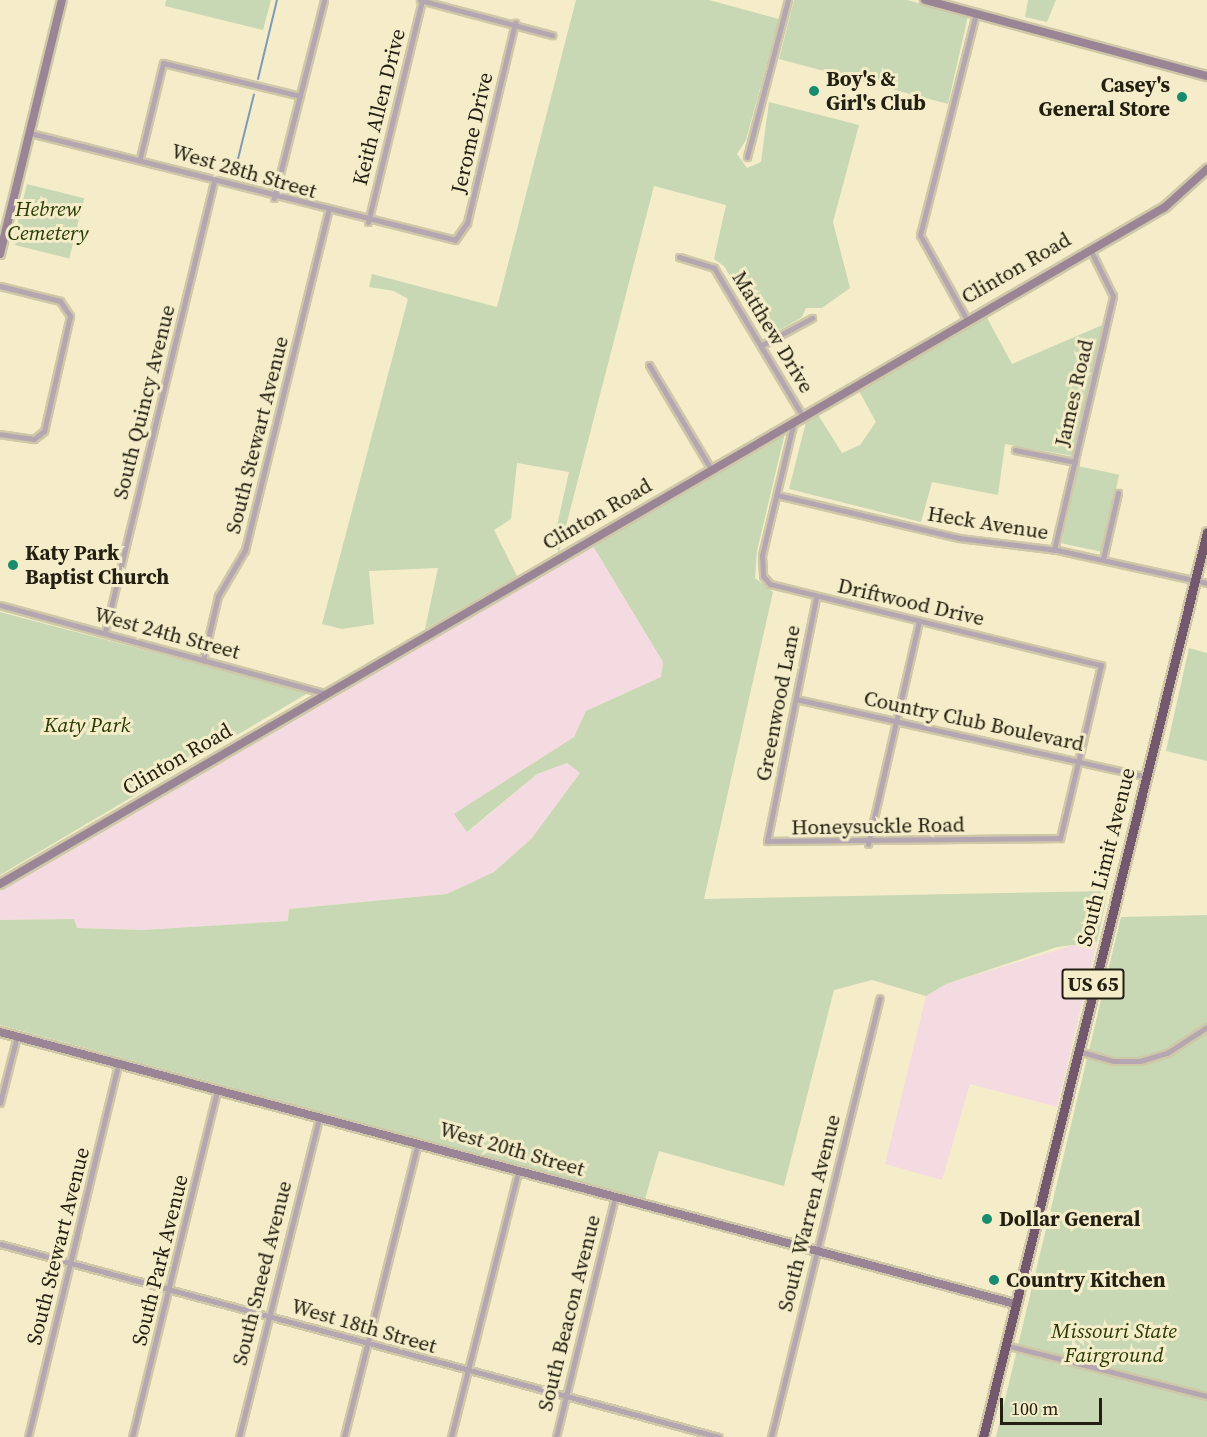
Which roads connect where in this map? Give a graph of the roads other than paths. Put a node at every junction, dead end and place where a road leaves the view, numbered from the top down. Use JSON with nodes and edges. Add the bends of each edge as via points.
{"nodes":[{"id":1,"x":62,"y":0,"type":"edge"},
{"id":2,"x":324,"y":0,"type":"edge"},
{"id":3,"x":421,"y":0,"type":"edge"},
{"id":4,"x":788,"y":0,"type":"edge"},
{"id":5,"x":925,"y":0,"type":"edge"},
{"id":6,"x":976,"y":14,"type":"junction"},
{"id":7,"x":514,"y":23,"type":"junction"},
{"id":8,"x":552,"y":35,"type":"dead end"},
{"id":9,"x":1207,"y":76,"type":"edge"},
{"id":10,"x":300,"y":96,"type":"junction"},
{"id":11,"x":30,"y":133,"type":"junction"},
{"id":12,"x":747,"y":157,"type":"dead end"},
{"id":13,"x":140,"y":158,"type":"junction"},
{"id":14,"x":1207,"y":169,"type":"edge"},
{"id":15,"x":214,"y":180,"type":"junction"},
{"id":16,"x":274,"y":198,"type":"junction"},
{"id":17,"x":328,"y":212,"type":"junction"},
{"id":18,"x":368,"y":222,"type":"junction"},
{"id":19,"x":449,"y":241,"type":"joint"},
{"id":20,"x":1089,"y":247,"type":"junction"},
{"id":21,"x":0,"y":254,"type":"edge"},
{"id":22,"x":679,"y":257,"type":"dead end"},
{"id":23,"x":0,"y":286,"type":"edge"},
{"id":24,"x":812,"y":318,"type":"dead end"},
{"id":25,"x":966,"y":318,"type":"junction"},
{"id":26,"x":762,"y":345,"type":"junction"},
{"id":27,"x":649,"y":365,"type":"dead end"},
{"id":28,"x":802,"y":415,"type":"junction"},
{"id":29,"x":794,"y":420,"type":"junction"},
{"id":30,"x":0,"y":434,"type":"edge"},
{"id":31,"x":1015,"y":450,"type":"dead end"},
{"id":32,"x":1075,"y":462,"type":"junction"},
{"id":33,"x":711,"y":469,"type":"junction"},
{"id":34,"x":1118,"y":493,"type":"dead end"},
{"id":35,"x":777,"y":495,"type":"junction"},
{"id":36,"x":1207,"y":532,"type":"edge"},
{"id":37,"x":1054,"y":550,"type":"junction"},
{"id":38,"x":1103,"y":560,"type":"junction"},
{"id":39,"x":1194,"y":580,"type":"junction"},
{"id":40,"x":1207,"y":584,"type":"edge"},
{"id":41,"x":816,"y":597,"type":"junction"},
{"id":42,"x":0,"y":605,"type":"edge"},
{"id":43,"x":920,"y":621,"type":"junction"},
{"id":44,"x":105,"y":632,"type":"junction"},
{"id":45,"x":203,"y":660,"type":"junction"},
{"id":46,"x":325,"y":693,"type":"junction"},
{"id":47,"x":796,"y":699,"type":"junction"},
{"id":48,"x":896,"y":721,"type":"junction"},
{"id":49,"x":1079,"y":761,"type":"junction"},
{"id":50,"x":1144,"y":776,"type":"junction"},
{"id":51,"x":772,"y":815,"type":"joint"},
{"id":52,"x":868,"y":844,"type":"junction"},
{"id":53,"x":0,"y":884,"type":"edge"},
{"id":54,"x":880,"y":998,"type":"dead end"},
{"id":55,"x":1207,"y":1027,"type":"edge"},
{"id":56,"x":0,"y":1032,"type":"edge"},
{"id":57,"x":16,"y":1036,"type":"junction"},
{"id":58,"x":1076,"y":1051,"type":"junction"},
{"id":59,"x":119,"y":1062,"type":"junction"},
{"id":60,"x":217,"y":1090,"type":"junction"},
{"id":61,"x":0,"y":1103,"type":"edge"},
{"id":62,"x":319,"y":1118,"type":"junction"},
{"id":63,"x":418,"y":1142,"type":"junction"},
{"id":64,"x":519,"y":1169,"type":"junction"},
{"id":65,"x":615,"y":1197,"type":"junction"},
{"id":66,"x":0,"y":1244,"type":"edge"},
{"id":67,"x":817,"y":1252,"type":"junction"},
{"id":68,"x":70,"y":1264,"type":"junction"},
{"id":69,"x":170,"y":1289,"type":"junction"},
{"id":70,"x":1015,"y":1304,"type":"junction"},
{"id":71,"x":267,"y":1316,"type":"junction"},
{"id":72,"x":367,"y":1344,"type":"junction"},
{"id":73,"x":1005,"y":1345,"type":"junction"},
{"id":74,"x":467,"y":1371,"type":"junction"},
{"id":75,"x":1207,"y":1396,"type":"edge"},
{"id":76,"x":566,"y":1397,"type":"junction"},
{"id":77,"x":28,"y":1437,"type":"edge"},
{"id":78,"x":132,"y":1437,"type":"edge"},
{"id":79,"x":239,"y":1437,"type":"edge"},
{"id":80,"x":344,"y":1437,"type":"edge"},
{"id":81,"x":451,"y":1437,"type":"edge"},
{"id":82,"x":556,"y":1437,"type":"edge"},
{"id":83,"x":719,"y":1437,"type":"edge"},
{"id":84,"x":771,"y":1437,"type":"edge"},
{"id":85,"x":983,"y":1437,"type":"edge"}],
"edges":[{"from":1,"to":11,"type":"street"},
{"from":2,"to":10,"type":"street"},
{"from":3,"to":7,"type":"street"},
{"from":3,"to":18,"type":"street","name":"Keith Allen Drive"},
{"from":4,"to":12,"type":"street"},
{"from":5,"to":6,"type":"street"},
{"from":6,"to":9,"type":"street"},
{"from":6,"to":25,"type":"street","via":[[920,235]]},
{"from":7,"to":8,"type":"street"},
{"from":7,"to":19,"type":"street","name":"Jerome Drive","via":[[467,223],[460,238]]},
{"from":10,"to":13,"type":"street","via":[[163,63]]},
{"from":10,"to":16,"type":"street"},
{"from":11,"to":13,"type":"street","name":"West 28th Street"},
{"from":11,"to":21,"type":"street"},
{"from":13,"to":15,"type":"street","name":"West 28th Street"},
{"from":14,"to":20,"type":"street","name":"Clinton Road","via":[[1164,207]]},
{"from":15,"to":16,"type":"street","name":"West 28th Street"},
{"from":15,"to":44,"type":"street","name":"South Quincy Avenue"},
{"from":16,"to":17,"type":"street","name":"West 28th Street"},
{"from":17,"to":18,"type":"street","name":"West 28th Street"},
{"from":17,"to":45,"type":"street","name":"South Stewart Avenue","via":[[244,550],[218,596]]},
{"from":18,"to":19,"type":"street","name":"West 28th Street"},
{"from":20,"to":25,"type":"street","name":"Clinton Road"},
{"from":20,"to":32,"type":"street","name":"James Road","via":[[1113,296]]},
{"from":22,"to":26,"type":"street","name":"Matthew Drive","via":[[714,268]]},
{"from":23,"to":30,"type":"street","via":[[60,301],[70,316],[44,430],[34,439]]},
{"from":24,"to":26,"type":"street"},
{"from":25,"to":28,"type":"street","name":"Clinton Road"},
{"from":26,"to":28,"type":"street","name":"Matthew Drive"},
{"from":27,"to":33,"type":"street"},
{"from":28,"to":29,"type":"street","name":"Clinton Road"},
{"from":29,"to":33,"type":"street","name":"Clinton Road"},
{"from":29,"to":35,"type":"street"},
{"from":31,"to":32,"type":"street"},
{"from":32,"to":37,"type":"street","name":"James Road"},
{"from":33,"to":46,"type":"street","name":"Clinton Road"},
{"from":34,"to":38,"type":"street"},
{"from":35,"to":37,"type":"street","name":"Heck Avenue","via":[[959,538]]},
{"from":35,"to":41,"type":"street","name":"Driftwood Drive","via":[[762,555],[766,581]]},
{"from":36,"to":39,"type":"highway","name":"South Limit Avenue","number":"US 65"},
{"from":37,"to":38,"type":"street","name":"Heck Avenue"},
{"from":38,"to":39,"type":"street","name":"Heck Avenue"},
{"from":39,"to":40,"type":"street","name":"Heck Avenue"},
{"from":39,"to":50,"type":"highway","name":"South Limit Avenue","number":"US 65"},
{"from":41,"to":43,"type":"street","name":"Driftwood Drive"},
{"from":41,"to":47,"type":"street","name":"Greenwood Lane"},
{"from":42,"to":44,"type":"street","name":"West 24th Street"},
{"from":43,"to":48,"type":"street"},
{"from":43,"to":49,"type":"street","name":"Driftwood Drive","via":[[1101,665]]},
{"from":44,"to":45,"type":"street","name":"West 24th Street"},
{"from":45,"to":46,"type":"street","name":"West 24th Street"},
{"from":46,"to":53,"type":"street","name":"Clinton Road"},
{"from":47,"to":48,"type":"street","name":"Country Club Boulevard"},
{"from":47,"to":51,"type":"street","name":"Greenwood Lane"},
{"from":48,"to":49,"type":"street","name":"Country Club Boulevard"},
{"from":48,"to":52,"type":"street"},
{"from":49,"to":50,"type":"street","name":"Country Club Boulevard"},
{"from":49,"to":52,"type":"street","name":"Honeysuckle Road","via":[[1060,838]]},
{"from":50,"to":58,"type":"highway","name":"South Limit Avenue","number":"US 65"},
{"from":51,"to":52,"type":"street","name":"Honeysuckle Road","via":[[769,843]]},
{"from":54,"to":67,"type":"street","name":"South Warren Avenue"},
{"from":55,"to":58,"type":"street","via":[[1167,1053],[1140,1061],[1114,1061]]},
{"from":56,"to":57,"type":"street","name":"West 20th Street"},
{"from":57,"to":59,"type":"street","name":"West 20th Street"},
{"from":57,"to":61,"type":"street"},
{"from":58,"to":70,"type":"highway","name":"South Limit Avenue","number":"US 65"},
{"from":59,"to":60,"type":"street","name":"West 20th Street"},
{"from":59,"to":68,"type":"street","name":"South Stewart Avenue"},
{"from":60,"to":62,"type":"street","name":"West 20th Street"},
{"from":60,"to":69,"type":"street","name":"South Park Avenue"},
{"from":62,"to":63,"type":"street","name":"West 20th Street"},
{"from":62,"to":71,"type":"street","name":"South Sneed Avenue"},
{"from":63,"to":64,"type":"street","name":"West 20th Street"},
{"from":63,"to":72,"type":"street"},
{"from":64,"to":65,"type":"street","name":"West 20th Street"},
{"from":64,"to":74,"type":"street"},
{"from":65,"to":67,"type":"street","name":"West 20th Street"},
{"from":65,"to":76,"type":"street","name":"South Beacon Avenue"},
{"from":66,"to":68,"type":"street","name":"West 18th Street"},
{"from":67,"to":70,"type":"street","name":"West 20th Street"},
{"from":67,"to":84,"type":"street","name":"South Warren Avenue"},
{"from":68,"to":69,"type":"street","name":"West 18th Street"},
{"from":68,"to":77,"type":"street","name":"South Stewart Avenue"},
{"from":69,"to":71,"type":"street","name":"West 18th Street"},
{"from":69,"to":78,"type":"street","name":"South Park Avenue"},
{"from":70,"to":73,"type":"highway","name":"South Limit Avenue","number":"US 65"},
{"from":71,"to":72,"type":"street","name":"West 18th Street"},
{"from":71,"to":79,"type":"street","name":"South Sneed Avenue"},
{"from":72,"to":74,"type":"street","name":"West 18th Street"},
{"from":72,"to":80,"type":"street"},
{"from":73,"to":75,"type":"street"},
{"from":73,"to":85,"type":"highway","name":"South Limit Avenue","number":"US 65"},
{"from":74,"to":76,"type":"street","name":"West 18th Street"},
{"from":74,"to":81,"type":"street"},
{"from":76,"to":82,"type":"street","name":"South Beacon Avenue"},
{"from":76,"to":83,"type":"street","name":"West 18th Street"}]}
